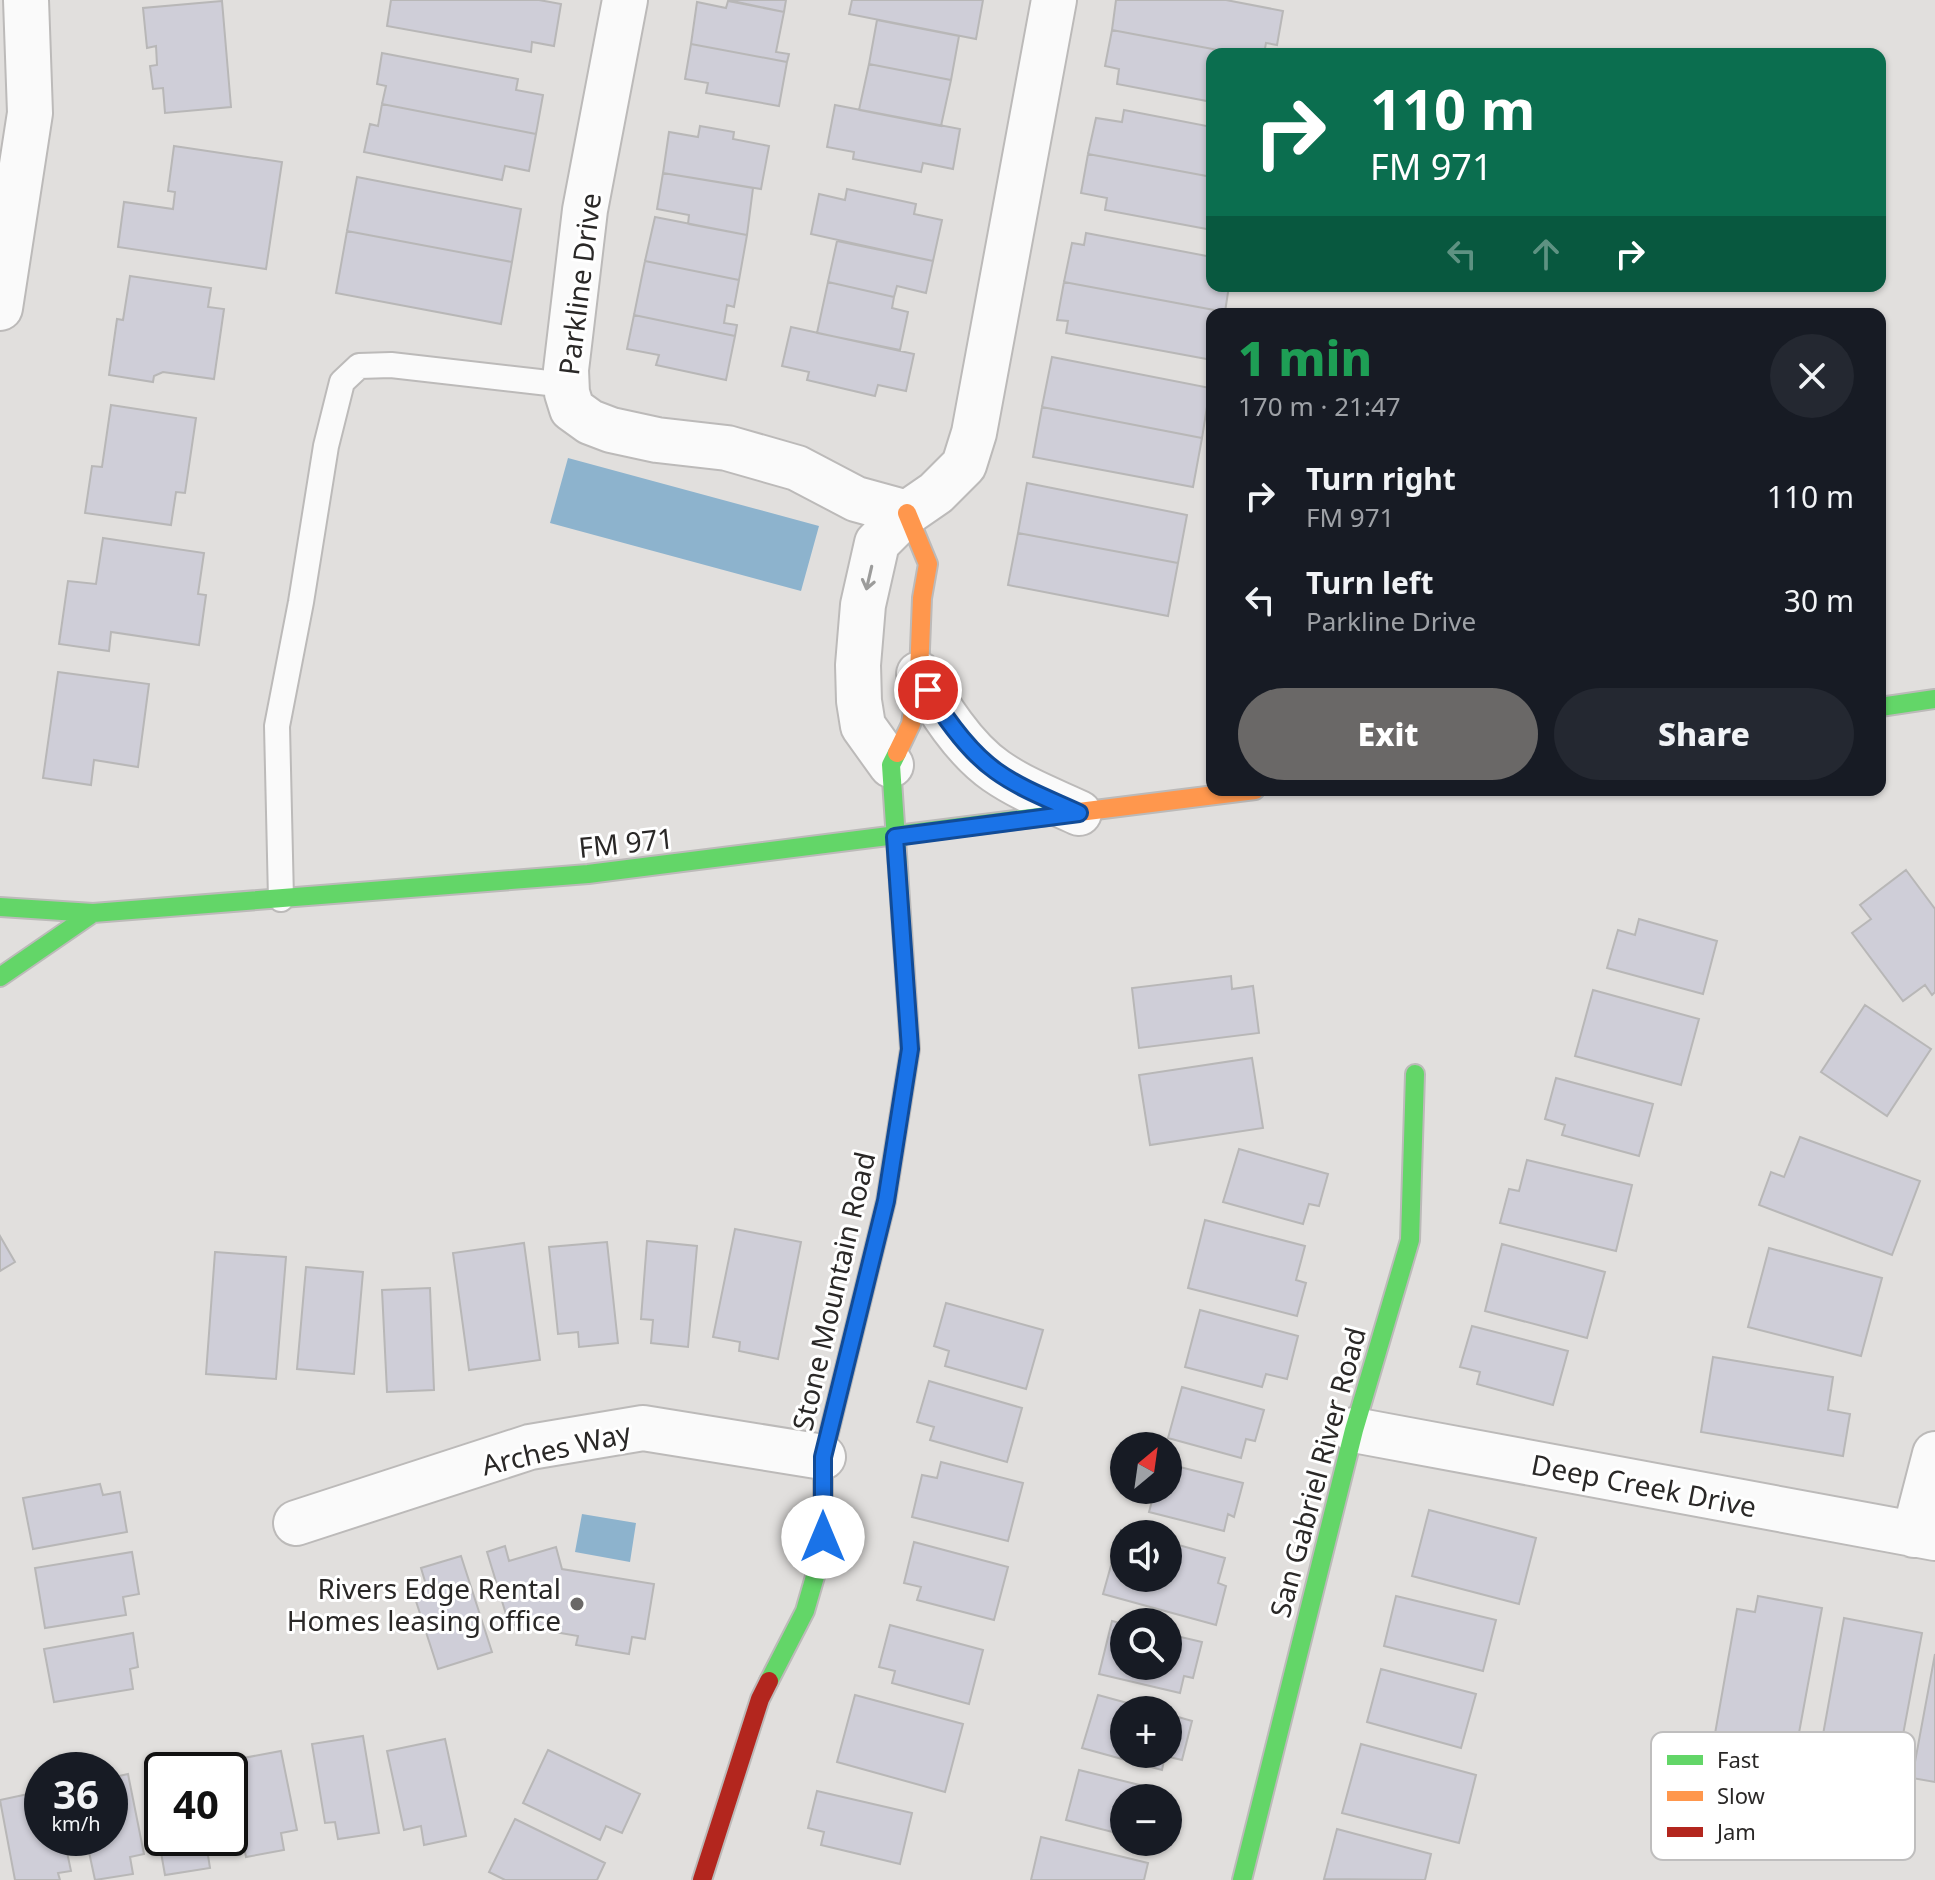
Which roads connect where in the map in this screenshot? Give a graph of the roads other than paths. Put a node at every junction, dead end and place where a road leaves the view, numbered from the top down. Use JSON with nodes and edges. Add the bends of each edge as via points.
{"nodes":[{"id":1,"x":26,"y":0,"type":"edge"},
{"id":2,"x":625,"y":0,"type":"edge"},
{"id":3,"x":1054,"y":0,"type":"edge"},
{"id":4,"x":0,"y":308,"type":"edge"},
{"id":5,"x":566,"y":385,"type":"junction"},
{"id":6,"x":907,"y":513,"type":"junction"},
{"id":7,"x":919,"y":674,"type":"junction"},
{"id":8,"x":1935,"y":699,"type":"edge"},
{"id":9,"x":1886,"y":706,"type":"edge"},
{"id":10,"x":891,"y":765,"type":"junction"},
{"id":11,"x":1209,"y":796,"type":"edge"},
{"id":12,"x":1079,"y":813,"type":"junction"},
{"id":13,"x":895,"y":837,"type":"junction"},
{"id":14,"x":281,"y":899,"type":"junction"},
{"id":15,"x":0,"y":907,"type":"edge"},
{"id":16,"x":93,"y":913,"type":"junction"},
{"id":17,"x":0,"y":977,"type":"edge"},
{"id":18,"x":1415,"y":1074,"type":"dead end"},
{"id":19,"x":1354,"y":1430,"type":"junction"},
{"id":20,"x":1935,"y":1454,"type":"edge"},
{"id":21,"x":823,"y":1457,"type":"junction"},
{"id":22,"x":296,"y":1523,"type":"dead end"},
{"id":23,"x":1924,"y":1537,"type":"edge"},
{"id":24,"x":702,"y":1880,"type":"edge"},
{"id":25,"x":1242,"y":1880,"type":"edge"}],
"edges":[{"from":1,"to":4,"type":"street","via":[[30,113]]},
{"from":2,"to":5,"type":"street","name":"Parkline Drive","via":[[585,210]]},
{"from":3,"to":6,"type":"street","via":[[974,433],[964,465]]},
{"from":5,"to":6,"type":"street","name":"Parkline Drive","via":[[572,409],[611,430],[727,448],[797,468],[856,499]]},
{"from":5,"to":14,"type":"lane","via":[[391,365],[359,366],[342,382],[277,726]]},
{"from":6,"to":7,"type":"street","via":[[928,564]]},
{"from":6,"to":10,"type":"street","one_way":true,"via":[[877,543],[863,605],[858,665],[863,726]]},
{"from":7,"to":10,"type":"street","via":[[911,724]]},
{"from":7,"to":12,"type":"street","via":[[954,729],[993,769]]},
{"from":8,"to":9,"type":"street"},
{"from":10,"to":13,"type":"street"},
{"from":11,"to":12,"type":"street","name":"FM 971","number":"FM 971"},
{"from":12,"to":13,"type":"street","name":"FM 971","number":"FM 971"},
{"from":13,"to":14,"type":"street","name":"FM 971","number":"FM 971","via":[[588,874]]},
{"from":13,"to":21,"type":"street","name":"Stone Mountain Road","via":[[910,1049],[886,1201]]},
{"from":14,"to":16,"type":"street","name":"FM 971","number":"FM 971"},
{"from":15,"to":16,"type":"street","name":"FM 971","number":"FM 971"},
{"from":16,"to":17,"type":"street"},
{"from":18,"to":19,"type":"street","name":"San Gabriel River Road","via":[[1410,1240]]},
{"from":19,"to":23,"type":"street","name":"Deep Creek Drive"},
{"from":19,"to":25,"type":"street","name":"San Gabriel River Road"},
{"from":20,"to":23,"type":"street"},
{"from":21,"to":22,"type":"street","name":"Arches Way","via":[[643,1428],[530,1447]]},
{"from":21,"to":24,"type":"street","name":"Stone Mountain Road","via":[[823,1537],[813,1586],[760,1699]]}]}
